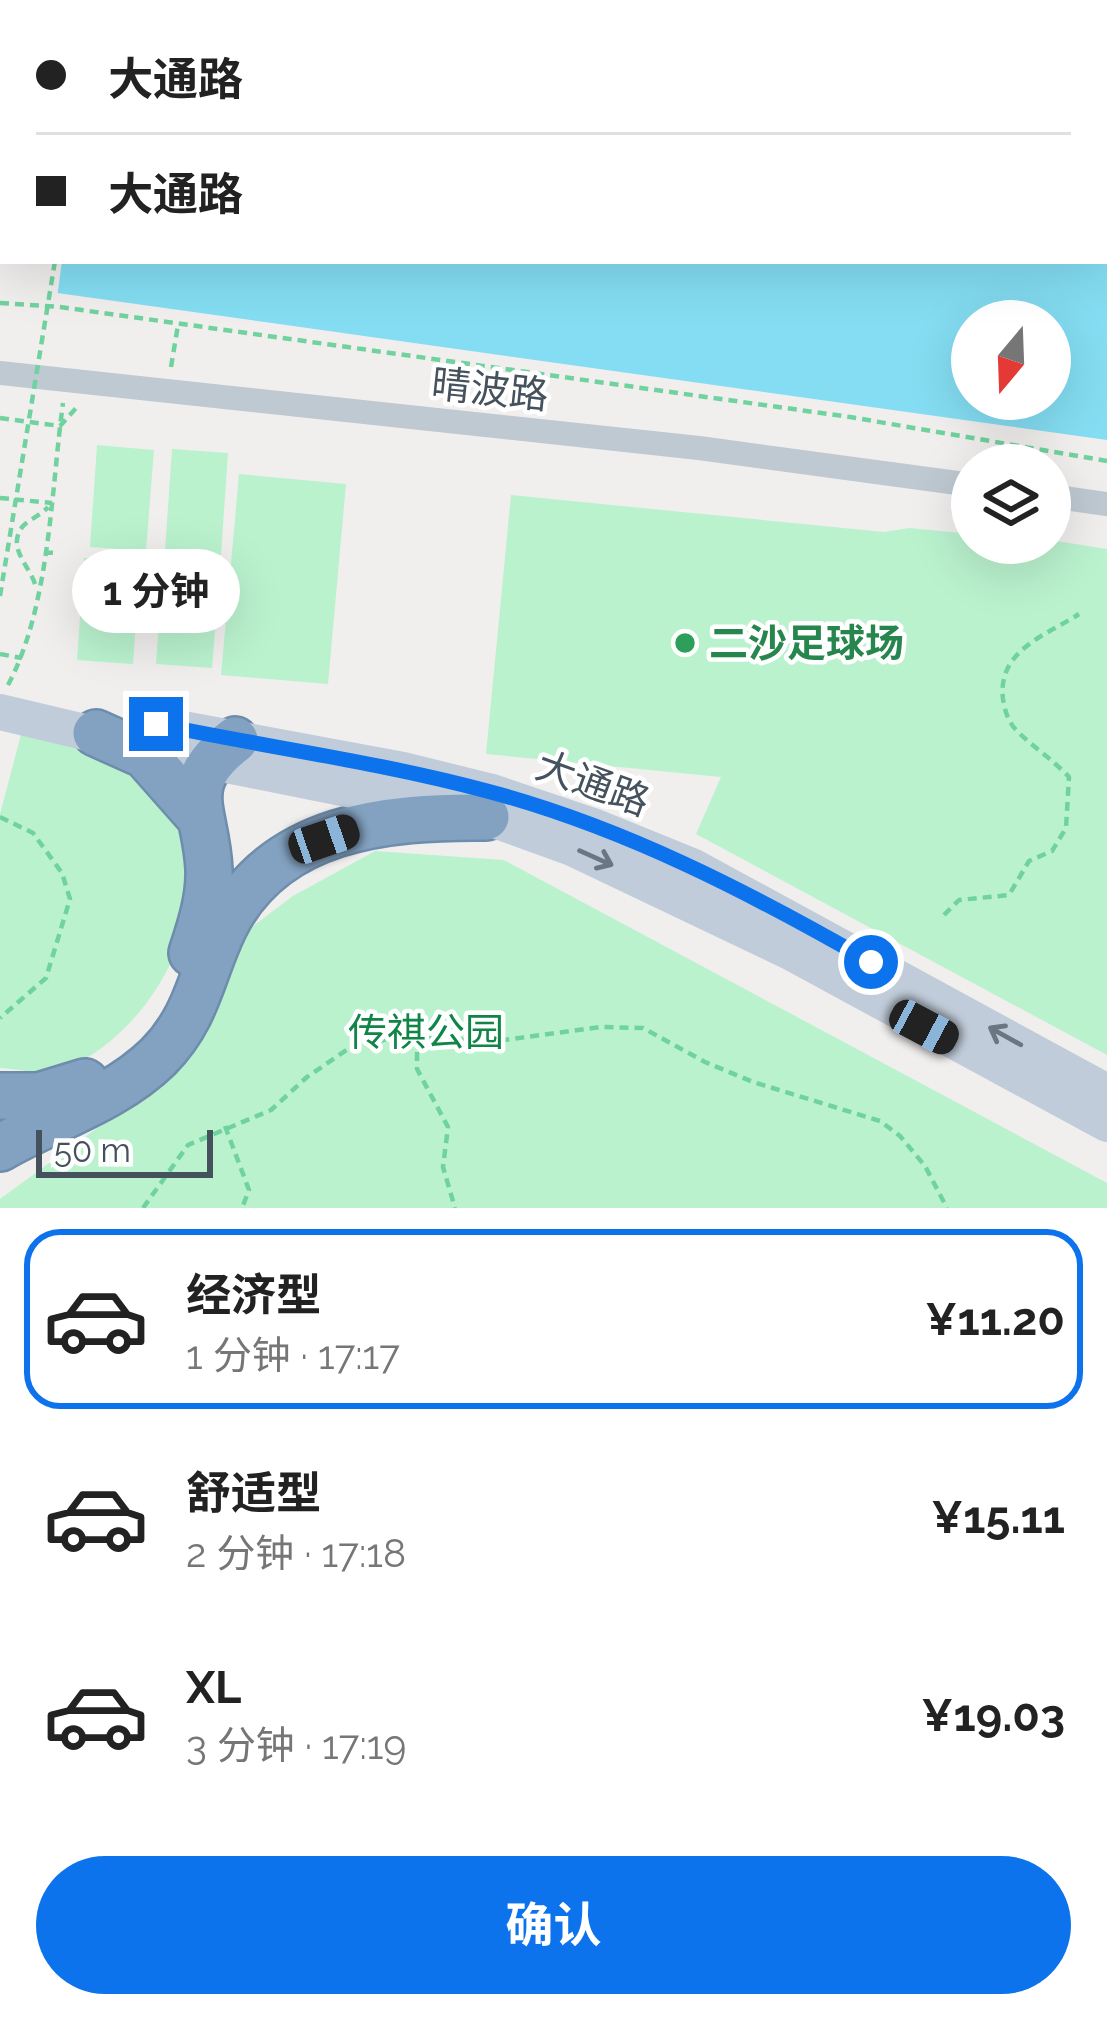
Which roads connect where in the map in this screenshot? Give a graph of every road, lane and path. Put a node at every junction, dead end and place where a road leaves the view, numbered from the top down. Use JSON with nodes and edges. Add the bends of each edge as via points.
{"nodes":[{"id":1,"x":56,"y":264,"type":"edge"},
{"id":2,"x":0,"y":303,"type":"edge"},
{"id":3,"x":178,"y":323,"type":"junction"},
{"id":4,"x":0,"y":373,"type":"edge"},
{"id":5,"x":66,"y":380,"type":"junction"},
{"id":6,"x":167,"y":390,"type":"junction"},
{"id":7,"x":81,"y":403,"type":"dead end"},
{"id":8,"x":0,"y":418,"type":"edge"},
{"id":9,"x":60,"y":426,"type":"junction"},
{"id":10,"x":1107,"y":460,"type":"edge"},
{"id":11,"x":951,"y":482,"type":"edge"},
{"id":12,"x":0,"y":498,"type":"edge"},
{"id":13,"x":1071,"y":499,"type":"edge"},
{"id":14,"x":52,"y":502,"type":"junction"},
{"id":15,"x":1107,"y":504,"type":"edge"},
{"id":16,"x":14,"y":540,"type":"junction"},
{"id":17,"x":44,"y":551,"type":"junction"},
{"id":18,"x":58,"y":553,"type":"dead end"},
{"id":19,"x":36,"y":589,"type":"junction"},
{"id":20,"x":0,"y":596,"type":"edge"},
{"id":21,"x":1079,"y":614,"type":"dead end"},
{"id":22,"x":0,"y":654,"type":"edge"},
{"id":23,"x":22,"y":658,"type":"junction"},
{"id":24,"x":1,"y":698,"type":"edge"},
{"id":25,"x":96,"y":733,"type":"junction"},
{"id":26,"x":221,"y":751,"type":"junction"},
{"id":27,"x":198,"y":814,"type":"junction"},
{"id":28,"x":0,"y":817,"type":"edge"},
{"id":29,"x":486,"y":817,"type":"junction"},
{"id":30,"x":944,"y":914,"type":"dead end"},
{"id":31,"x":204,"y":953,"type":"junction"},
{"id":32,"x":0,"y":1018,"type":"edge"},
{"id":33,"x":417,"y":1037,"type":"junction"},
{"id":34,"x":1107,"y":1092,"type":"edge"},
{"id":35,"x":0,"y":1096,"type":"edge"},
{"id":36,"x":1107,"y":1124,"type":"edge"},
{"id":37,"x":224,"y":1126,"type":"junction"},
{"id":38,"x":0,"y":1148,"type":"edge"},
{"id":39,"x":143,"y":1208,"type":"edge"},
{"id":40,"x":242,"y":1208,"type":"edge"},
{"id":41,"x":455,"y":1208,"type":"edge"},
{"id":42,"x":946,"y":1208,"type":"edge"}],
"edges":[{"from":1,"to":16,"type":"path","bridge":true},
{"from":2,"to":3,"type":"path"},
{"from":3,"to":6,"type":"path"},
{"from":3,"to":10,"type":"path"},
{"from":4,"to":5,"type":"street","name":"晴波路"},
{"from":5,"to":6,"type":"street","name":"晴波路"},
{"from":5,"to":9,"type":"path"},
{"from":6,"to":11,"type":"street","name":"晴波路"},
{"from":7,"to":9,"type":"path"},
{"from":8,"to":9,"type":"path"},
{"from":9,"to":14,"type":"path"},
{"from":12,"to":14,"type":"path"},
{"from":13,"to":15,"type":"street"},
{"from":14,"to":16,"type":"path"},
{"from":14,"to":17,"type":"path"},
{"from":16,"to":19,"type":"path"},
{"from":16,"to":20,"type":"path","bridge":true},
{"from":17,"to":18,"type":"path"},
{"from":17,"to":19,"type":"path"},
{"from":19,"to":23,"type":"path"},
{"from":21,"to":30,"type":"path","via":[[1020,650],[1004,674],[1008,718],[1070,776],[1066,827],[1052,850],[1029,861],[1009,895],[958,900]]},
{"from":22,"to":23,"type":"path"},
{"from":23,"to":24,"type":"path"},
{"from":24,"to":25,"type":"main road","name":"大通路"},
{"from":24,"to":26,"type":"main road","name":"大通路"},
{"from":25,"to":26,"type":"main road","name":"大通路"},
{"from":25,"to":27,"type":"highway","via":[[145,755]]},
{"from":26,"to":27,"type":"highway"},
{"from":26,"to":29,"type":"main road","name":"大通路"},
{"from":34,"to":26,"type":"main road","name":"大通路","one_way":true,"via":[[694,867],[613,834],[403,770]]},
{"from":27,"to":31,"type":"highway","via":[[209,869]]},
{"from":28,"to":32,"type":"path","via":[[33,833],[70,898],[46,978]]},
{"from":29,"to":31,"type":"highway","via":[[406,816],[292,852],[247,893]]},
{"from":29,"to":36,"type":"main road","name":"大通路","one_way":true,"via":[[670,891]]},
{"from":31,"to":35,"type":"highway","via":[[149,1037],[123,1060],[72,1088]]},
{"from":31,"to":38,"type":"highway","via":[[197,1001],[158,1057],[123,1085]]},
{"from":33,"to":37,"type":"path","via":[[348,1049],[271,1109]]},
{"from":33,"to":41,"type":"path","via":[[416,1069],[448,1126],[443,1167]]},
{"from":33,"to":42,"type":"path","via":[[496,1041],[643,1028],[753,1082],[880,1120],[925,1166]]},
{"from":37,"to":39,"type":"path","via":[[188,1145]]},
{"from":37,"to":40,"type":"path","via":[[249,1190]]}]}
